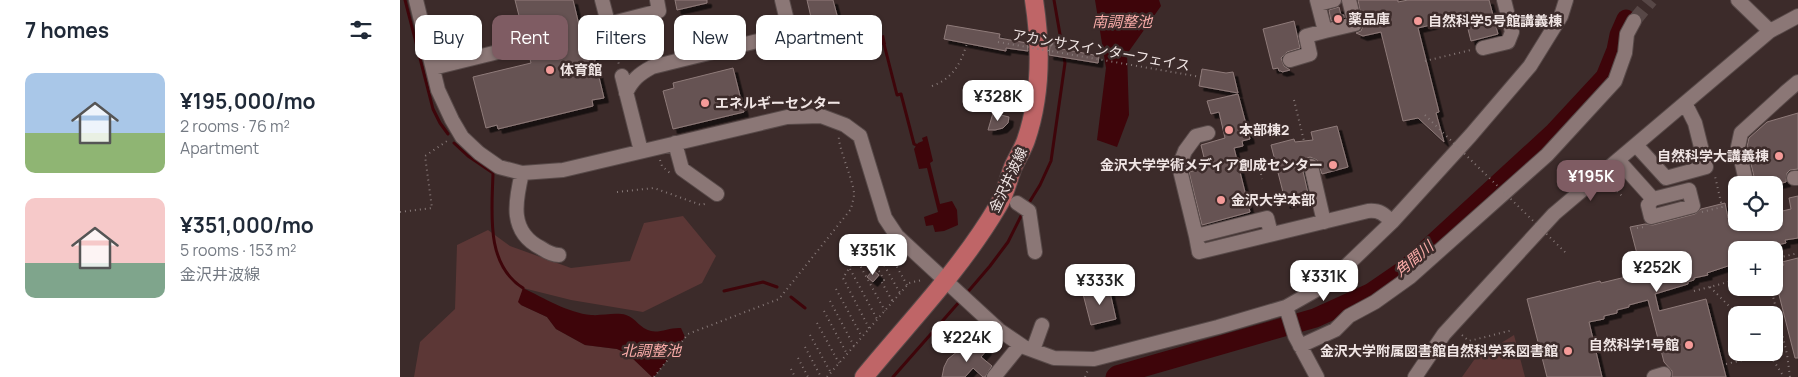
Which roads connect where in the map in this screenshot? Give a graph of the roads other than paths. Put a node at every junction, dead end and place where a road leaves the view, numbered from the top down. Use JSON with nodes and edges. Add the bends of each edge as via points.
{"nodes":[{"id":1,"x":416,"y":0,"type":"edge"},
{"id":2,"x":602,"y":0,"type":"edge"},
{"id":3,"x":656,"y":0,"type":"edge"},
{"id":4,"x":782,"y":0,"type":"edge"},
{"id":5,"x":1034,"y":0,"type":"edge"},
{"id":6,"x":1334,"y":0,"type":"edge"},
{"id":7,"x":1348,"y":0,"type":"edge"},
{"id":8,"x":1504,"y":0,"type":"edge"},
{"id":9,"x":1566,"y":0,"type":"edge"},
{"id":10,"x":1738,"y":0,"type":"edge"},
{"id":11,"x":1318,"y":2,"type":"edge"},
{"id":12,"x":606,"y":15,"type":"edge"},
{"id":13,"x":639,"y":15,"type":"edge"},
{"id":14,"x":786,"y":15,"type":"edge"},
{"id":15,"x":1798,"y":16,"type":"edge"},
{"id":16,"x":1634,"y":21,"type":"tunnel mouth"},
{"id":17,"x":1325,"y":31,"type":"junction"},
{"id":18,"x":1770,"y":31,"type":"junction"},
{"id":19,"x":756,"y":41,"type":"edge"},
{"id":20,"x":1483,"y":48,"type":"road end"},
{"id":21,"x":492,"y":53,"type":"edge"},
{"id":22,"x":1290,"y":60,"type":"dead end"},
{"id":23,"x":433,"y":68,"type":"junction"},
{"id":24,"x":622,"y":76,"type":"road end"},
{"id":25,"x":1798,"y":82,"type":"edge"},
{"id":26,"x":626,"y":93,"type":"junction"},
{"id":27,"x":1685,"y":103,"type":"junction"},
{"id":28,"x":1208,"y":133,"type":"dead end"},
{"id":29,"x":675,"y":143,"type":"junction"},
{"id":30,"x":1636,"y":145,"type":"junction"},
{"id":31,"x":641,"y":151,"type":"junction"},
{"id":32,"x":1618,"y":160,"type":"junction"},
{"id":33,"x":1311,"y":166,"type":"dead end"},
{"id":34,"x":522,"y":173,"type":"junction"},
{"id":35,"x":1745,"y":176,"type":"edge"},
{"id":36,"x":712,"y":196,"type":"road end"},
{"id":37,"x":1653,"y":199,"type":"dead end"},
{"id":38,"x":1022,"y":206,"type":"dead end"},
{"id":39,"x":1324,"y":222,"type":"junction"},
{"id":40,"x":1392,"y":222,"type":"junction"},
{"id":41,"x":1036,"y":252,"type":"dead end"},
{"id":42,"x":559,"y":255,"type":"dead end"},
{"id":43,"x":946,"y":281,"type":"junction"},
{"id":44,"x":1288,"y":313,"type":"junction"},
{"id":45,"x":1042,"y":325,"type":"dead end"},
{"id":46,"x":1298,"y":341,"type":"junction"},
{"id":47,"x":1026,"y":347,"type":"junction"},
{"id":48,"x":864,"y":377,"type":"edge"},
{"id":49,"x":994,"y":377,"type":"edge"},
{"id":50,"x":1317,"y":377,"type":"edge"},
{"id":51,"x":1415,"y":377,"type":"edge"}],
"edges":[{"from":1,"to":23,"type":"street"},
{"from":2,"to":12,"type":"street"},
{"from":3,"to":13,"type":"street","via":[[659,10]]},
{"from":4,"to":14,"type":"street"},
{"from":5,"to":43,"type":"main road","name":"金沢井波線","via":[[1038,74],[1034,113],[1026,141],[1000,204]]},
{"from":6,"to":11,"type":"street"},
{"from":7,"to":17,"type":"street","via":[[1354,24]]},
{"from":8,"to":20,"type":"street","via":[[1512,32],[1508,42]]},
{"from":9,"to":40,"type":"street","via":[[1561,16],[1530,66]]},
{"from":10,"to":18,"type":"street"},
{"from":11,"to":17,"type":"street"},
{"from":15,"to":18,"type":"street"},
{"from":16,"to":46,"type":"street","via":[[1626,34],[1625,53],[1615,81],[1547,154],[1410,277],[1375,302],[1348,316],[1335,330]]},
{"from":17,"to":22,"type":"street","via":[[1306,36],[1310,54]]},
{"from":18,"to":27,"type":"street"},
{"from":19,"to":26,"type":"street","via":[[652,67],[631,82]]},
{"from":21,"to":23,"type":"street"},
{"from":23,"to":34,"type":"street","via":[[438,90],[462,138],[499,167]]},
{"from":24,"to":26,"type":"street"},
{"from":25,"to":35,"type":"street","via":[[1741,133],[1738,147]]},
{"from":26,"to":31,"type":"street"},
{"from":27,"to":30,"type":"street"},
{"from":27,"to":30,"type":"street","via":[[1695,122],[1706,167],[1666,178]]},
{"from":28,"to":39,"type":"street","via":[[1196,136],[1179,166],[1199,252]]},
{"from":29,"to":31,"type":"street"},
{"from":29,"to":36,"type":"street","via":[[682,169]]},
{"from":29,"to":43,"type":"street","via":[[787,117],[821,116],[842,124],[860,136],[885,218],[897,236]]},
{"from":30,"to":32,"type":"street"},
{"from":31,"to":34,"type":"street","via":[[563,170]]},
{"from":32,"to":37,"type":"street"},
{"from":32,"to":51,"type":"street","via":[[1554,214],[1444,334]]},
{"from":33,"to":39,"type":"street"},
{"from":34,"to":42,"type":"street","via":[[516,206],[523,234],[535,245]]},
{"from":38,"to":41,"type":"street"},
{"from":39,"to":40,"type":"street","via":[[1376,210]]},
{"from":40,"to":44,"type":"street","via":[[1343,269]]},
{"from":43,"to":47,"type":"street","via":[[999,330]]},
{"from":43,"to":48,"type":"main road","name":"金沢井波線"},
{"from":44,"to":46,"type":"street"},
{"from":44,"to":47,"type":"street","via":[[1218,327],[1094,359],[1054,358]]},
{"from":45,"to":47,"type":"street"},
{"from":46,"to":50,"type":"street"},
{"from":47,"to":49,"type":"street"}]}
